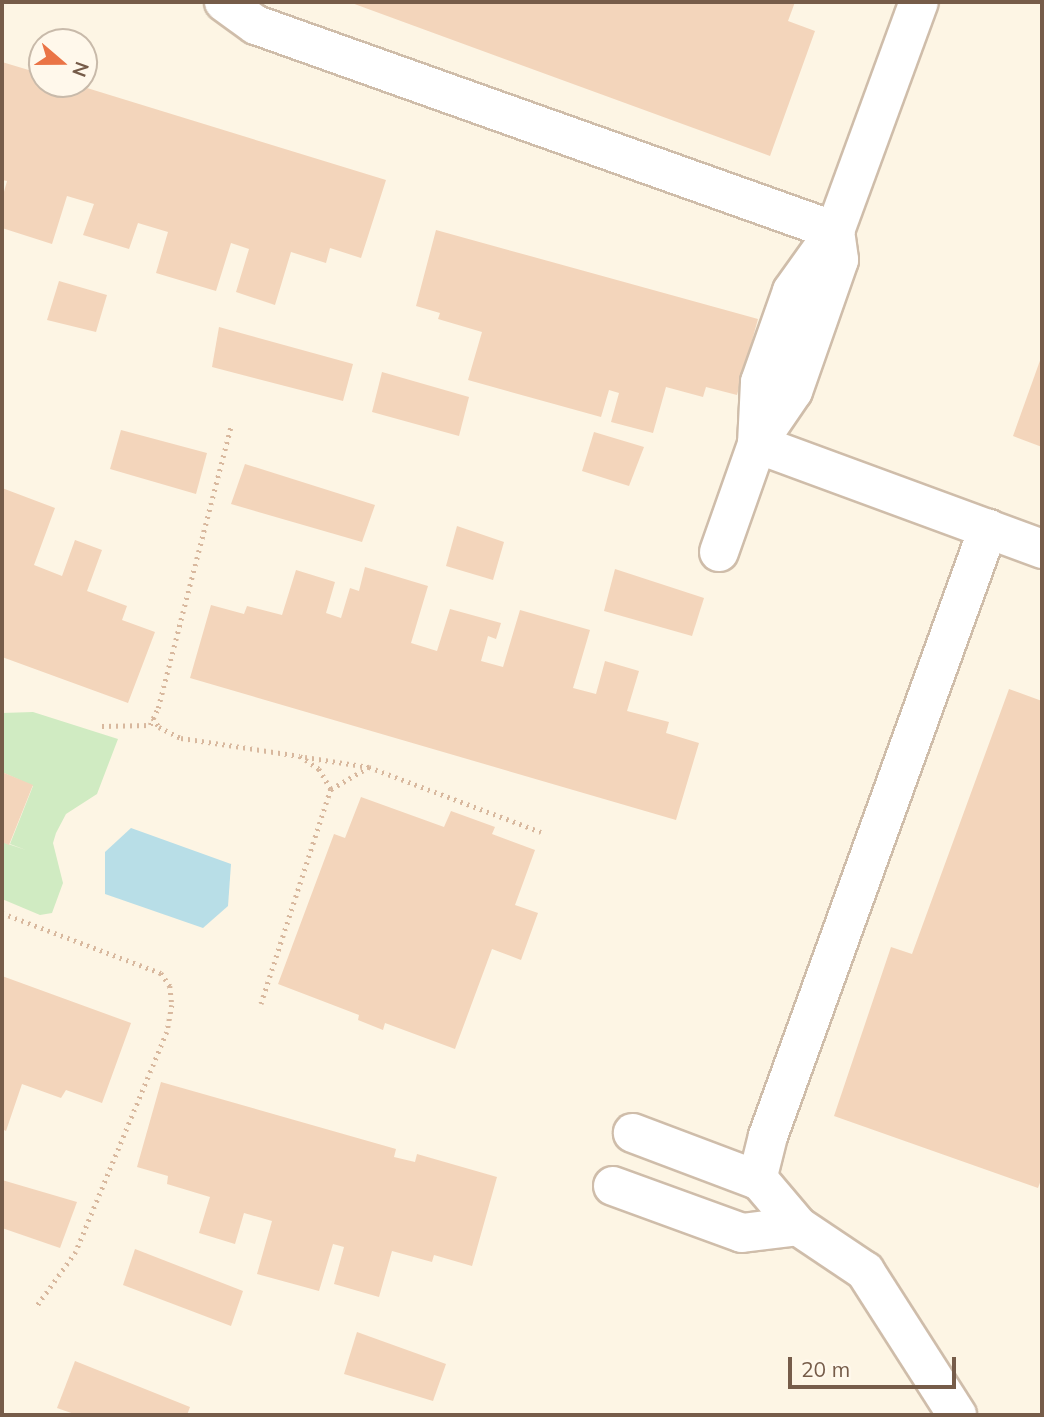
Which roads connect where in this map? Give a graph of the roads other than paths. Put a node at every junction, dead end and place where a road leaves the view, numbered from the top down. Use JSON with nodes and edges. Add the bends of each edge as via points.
{"nodes":[{"id":1,"x":224,"y":2,"type":"edge"},
{"id":2,"x":919,"y":2,"type":"edge"},
{"id":3,"x":835,"y":231,"type":"junction"},
{"id":4,"x":757,"y":444,"type":"junction"},
{"id":5,"x":988,"y":529,"type":"junction"},
{"id":6,"x":1042,"y":549,"type":"edge"},
{"id":7,"x":719,"y":552,"type":"dead end"},
{"id":8,"x":633,"y":1133,"type":"dead end"},
{"id":9,"x":757,"y":1180,"type":"junction"},
{"id":10,"x":613,"y":1186,"type":"dead end"},
{"id":11,"x":798,"y":1226,"type":"junction"},
{"id":12,"x":957,"y":1415,"type":"edge"}],
"edges":[{"from":1,"to":3,"type":"lane","via":[[256,25]]},
{"from":2,"to":3,"type":"lane"},
{"from":3,"to":4,"type":"lane","via":[[792,290],[760,383]]},
{"from":4,"to":5,"type":"lane"},
{"from":4,"to":7,"type":"lane"},
{"from":5,"to":6,"type":"lane"},
{"from":5,"to":9,"type":"lane","via":[[768,1136]]},
{"from":8,"to":9,"type":"lane"},
{"from":9,"to":11,"type":"lane"},
{"from":10,"to":11,"type":"lane","via":[[742,1233]]},
{"from":11,"to":12,"type":"lane","via":[[865,1270]]}]}
